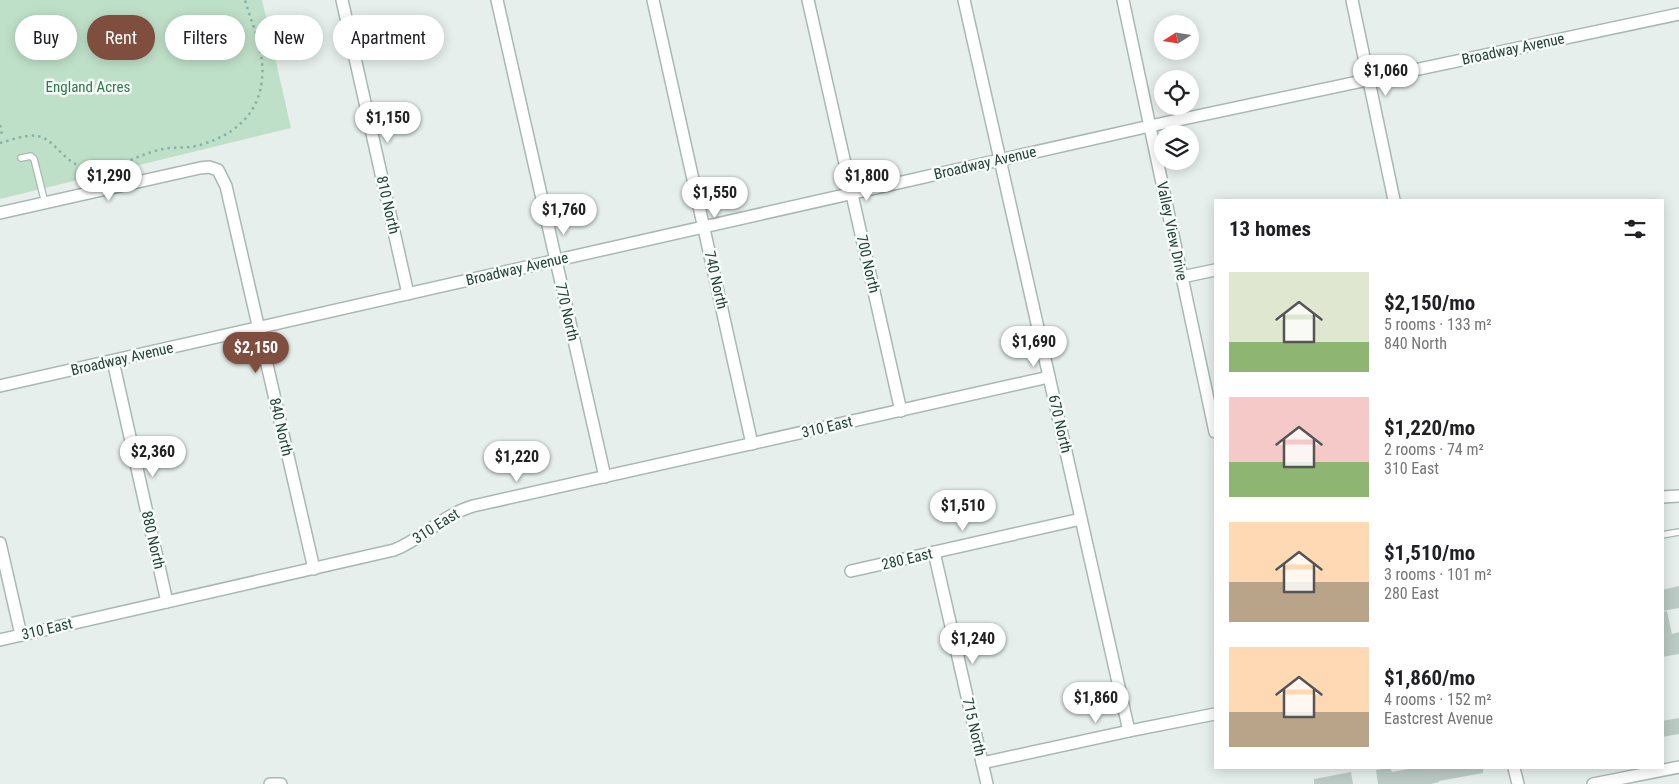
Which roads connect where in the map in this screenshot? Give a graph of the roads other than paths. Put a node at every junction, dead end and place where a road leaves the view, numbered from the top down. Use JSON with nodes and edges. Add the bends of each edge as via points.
{"nodes":[{"id":1,"x":342,"y":0,"type":"edge"},
{"id":2,"x":497,"y":0,"type":"edge"},
{"id":3,"x":653,"y":0,"type":"edge"},
{"id":4,"x":808,"y":0,"type":"edge"},
{"id":5,"x":964,"y":0,"type":"edge"},
{"id":6,"x":1123,"y":0,"type":"edge"},
{"id":7,"x":1352,"y":0,"type":"edge"},
{"id":8,"x":1679,"y":14,"type":"edge"},
{"id":9,"x":1368,"y":79,"type":"junction"},
{"id":10,"x":1150,"y":126,"type":"junction"},
{"id":11,"x":21,"y":158,"type":"dead end"},
{"id":12,"x":1000,"y":159,"type":"junction"},
{"id":13,"x":852,"y":193,"type":"junction"},
{"id":14,"x":1394,"y":199,"type":"edge"},
{"id":15,"x":45,"y":203,"type":"junction"},
{"id":16,"x":0,"y":213,"type":"edge"},
{"id":17,"x":704,"y":227,"type":"junction"},
{"id":18,"x":556,"y":260,"type":"junction"},
{"id":19,"x":1214,"y":270,"type":"edge"},
{"id":20,"x":1182,"y":277,"type":"junction"},
{"id":21,"x":408,"y":294,"type":"junction"},
{"id":22,"x":259,"y":328,"type":"junction"},
{"id":23,"x":113,"y":361,"type":"junction"},
{"id":24,"x":1049,"y":377,"type":"junction"},
{"id":25,"x":0,"y":386,"type":"edge"},
{"id":26,"x":900,"y":411,"type":"junction"},
{"id":27,"x":1214,"y":418,"type":"edge"},
{"id":28,"x":752,"y":444,"type":"junction"},
{"id":29,"x":605,"y":477,"type":"junction"},
{"id":30,"x":1679,"y":496,"type":"edge"},
{"id":31,"x":1664,"y":498,"type":"edge"},
{"id":32,"x":1081,"y":519,"type":"junction"},
{"id":33,"x":1679,"y":532,"type":"edge"},
{"id":34,"x":1664,"y":534,"type":"edge"},
{"id":35,"x":0,"y":543,"type":"edge"},
{"id":36,"x":934,"y":552,"type":"junction"},
{"id":37,"x":314,"y":569,"type":"junction"},
{"id":38,"x":851,"y":571,"type":"dead end"},
{"id":39,"x":167,"y":602,"type":"junction"},
{"id":40,"x":21,"y":635,"type":"junction"},
{"id":41,"x":0,"y":640,"type":"edge"},
{"id":42,"x":1214,"y":714,"type":"edge"},
{"id":43,"x":1129,"y":730,"type":"junction"},
{"id":44,"x":982,"y":763,"type":"junction"},
{"id":45,"x":1679,"y":767,"type":"edge"},
{"id":46,"x":1514,"y":769,"type":"edge"},
{"id":47,"x":270,"y":784,"type":"edge"},
{"id":48,"x":281,"y":784,"type":"edge"},
{"id":49,"x":987,"y":784,"type":"edge"},
{"id":50,"x":1518,"y":784,"type":"edge"},
{"id":51,"x":1592,"y":784,"type":"edge"}],
"edges":[{"from":1,"to":21,"type":"street","name":"810 North"},
{"from":2,"to":18,"type":"street","name":"770 North"},
{"from":3,"to":17,"type":"street","name":"740 North"},
{"from":4,"to":13,"type":"street","name":"700 North"},
{"from":5,"to":12,"type":"street","name":"670 North"},
{"from":6,"to":10,"type":"street","name":"Valley View Drive"},
{"from":7,"to":9,"type":"street"},
{"from":8,"to":9,"type":"street","name":"Broadway Avenue"},
{"from":9,"to":10,"type":"street","name":"Broadway Avenue"},
{"from":9,"to":14,"type":"street"},
{"from":10,"to":12,"type":"street","name":"Broadway Avenue"},
{"from":10,"to":20,"type":"street","name":"Valley View Drive"},
{"from":11,"to":15,"type":"lane","via":[[31,156],[34,159]]},
{"from":12,"to":13,"type":"street","name":"Broadway Avenue"},
{"from":12,"to":24,"type":"street","name":"670 North"},
{"from":13,"to":17,"type":"street","name":"Broadway Avenue"},
{"from":13,"to":26,"type":"street","name":"700 North"},
{"from":15,"to":16,"type":"street"},
{"from":15,"to":22,"type":"street","name":"840 North","via":[[200,168],[218,170],[226,186]]},
{"from":17,"to":18,"type":"street","name":"Broadway Avenue"},
{"from":17,"to":28,"type":"street","name":"740 North"},
{"from":18,"to":21,"type":"street","name":"Broadway Avenue"},
{"from":18,"to":29,"type":"street","name":"770 North"},
{"from":19,"to":20,"type":"street"},
{"from":20,"to":27,"type":"street","name":"Valley View Drive"},
{"from":21,"to":22,"type":"street","name":"Broadway Avenue"},
{"from":22,"to":23,"type":"street","name":"Broadway Avenue"},
{"from":22,"to":37,"type":"street","name":"840 North"},
{"from":23,"to":25,"type":"street","name":"Broadway Avenue"},
{"from":23,"to":39,"type":"street","name":"880 North"},
{"from":24,"to":26,"type":"street","name":"310 East"},
{"from":24,"to":32,"type":"street","name":"670 North"},
{"from":26,"to":28,"type":"street","name":"310 East"},
{"from":28,"to":29,"type":"street","name":"310 East"},
{"from":29,"to":37,"type":"street","name":"310 East","via":[[466,508],[403,546]]},
{"from":30,"to":31,"type":"street"},
{"from":32,"to":36,"type":"street","name":"280 East"},
{"from":32,"to":43,"type":"street","name":"670 North"},
{"from":33,"to":34,"type":"lane"},
{"from":35,"to":40,"type":"street"},
{"from":36,"to":38,"type":"street","name":"280 East"},
{"from":36,"to":44,"type":"street","name":"715 North"},
{"from":37,"to":39,"type":"street","name":"310 East"},
{"from":39,"to":40,"type":"street","name":"310 East"},
{"from":40,"to":41,"type":"street","name":"310 East"},
{"from":42,"to":43,"type":"street"},
{"from":43,"to":44,"type":"street"},
{"from":44,"to":49,"type":"street","name":"715 North"},
{"from":45,"to":51,"type":"street"},
{"from":46,"to":50,"type":"street"},
{"from":47,"to":48,"type":"street"}]}
